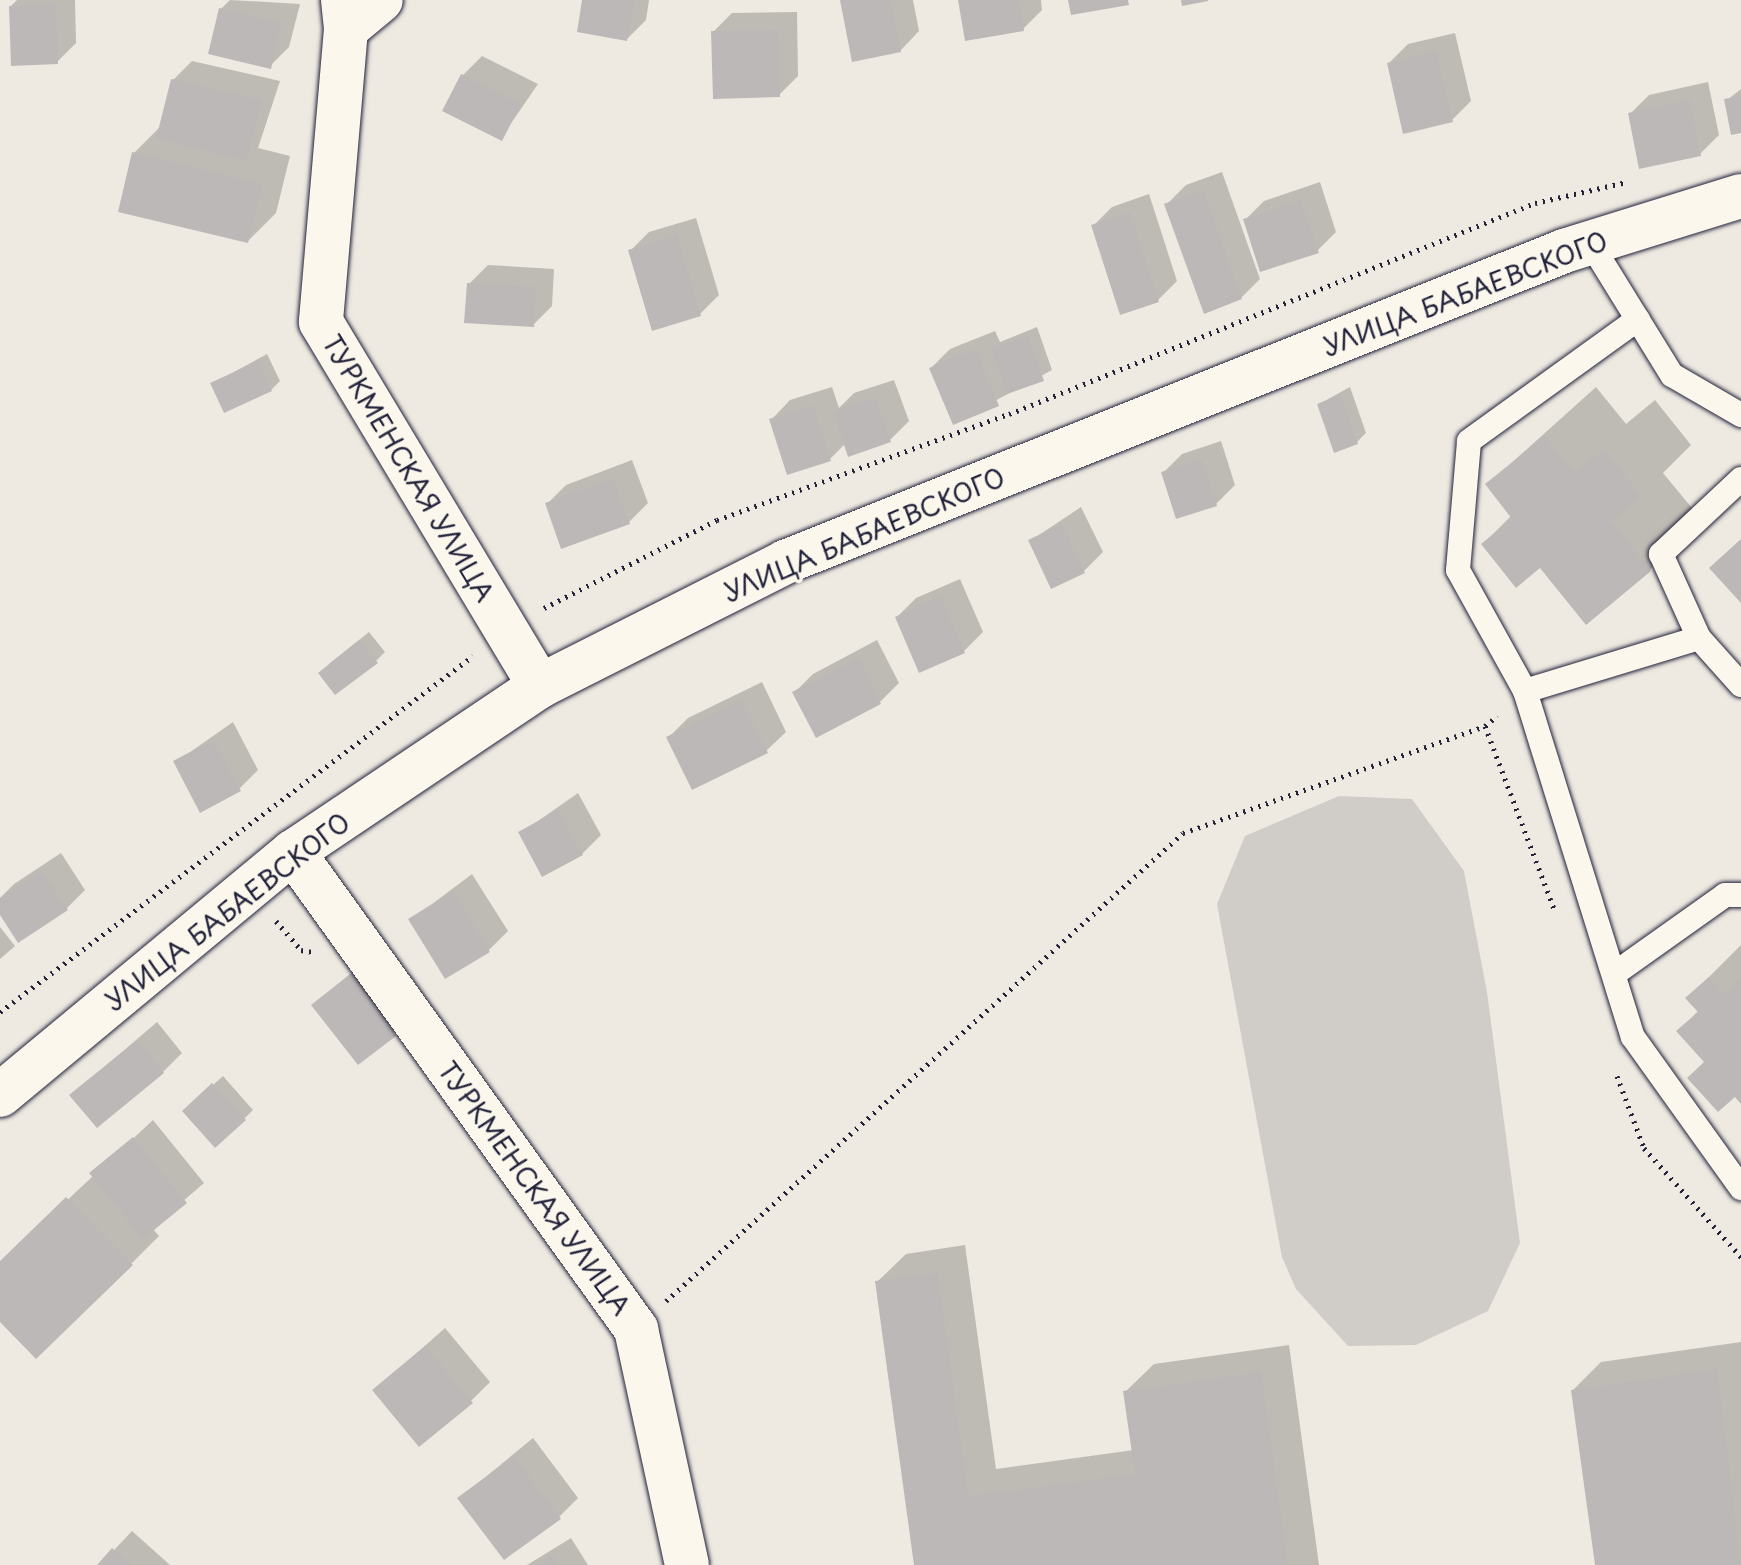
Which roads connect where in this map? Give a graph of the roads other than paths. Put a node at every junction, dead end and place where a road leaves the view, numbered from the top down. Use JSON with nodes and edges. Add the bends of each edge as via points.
{"nodes":[{"id":1,"x":381,"y":0,"type":"edge"},
{"id":2,"x":344,"y":14,"type":"edge"},
{"id":3,"x":1741,"y":196,"type":"edge"},
{"id":4,"x":1591,"y":244,"type":"junction"},
{"id":5,"x":1638,"y":319,"type":"junction"},
{"id":6,"x":1741,"y":415,"type":"edge"},
{"id":7,"x":1741,"y":479,"type":"edge"},
{"id":8,"x":1699,"y":638,"type":"junction"},
{"id":9,"x":1741,"y":685,"type":"edge"},
{"id":10,"x":540,"y":686,"type":"junction"},
{"id":11,"x":1525,"y":691,"type":"junction"},
{"id":12,"x":293,"y":852,"type":"junction"},
{"id":13,"x":1741,"y":895,"type":"edge"},
{"id":14,"x":1614,"y":974,"type":"junction"},
{"id":15,"x":0,"y":1095,"type":"edge"},
{"id":16,"x":1741,"y":1188,"type":"edge"},
{"id":17,"x":687,"y":1565,"type":"edge"}],
"edges":[{"from":1,"to":2,"type":"main road"},
{"from":2,"to":10,"type":"main road","name":"ТУРКМЕНСКАЯ УЛИЦА","via":[[321,322]]},
{"from":3,"to":4,"type":"main road","name":"УЛИЦА БАБАЕВСКОГО"},
{"from":4,"to":5,"type":"lane"},
{"from":4,"to":10,"type":"main road","name":"УЛИЦА БАБАЕВСКОГО","via":[[785,562]]},
{"from":5,"to":6,"type":"lane","via":[[1672,375]]},
{"from":5,"to":11,"type":"lane","via":[[1469,441],[1458,570]]},
{"from":7,"to":8,"type":"lane","via":[[1661,554]]},
{"from":8,"to":9,"type":"lane"},
{"from":8,"to":11,"type":"lane"},
{"from":10,"to":12,"type":"main road","name":"УЛИЦА БАБАЕВСКОГО"},
{"from":11,"to":14,"type":"lane"},
{"from":12,"to":15,"type":"main road","name":"УЛИЦА БАБАЕВСКОГО"},
{"from":12,"to":17,"type":"main road","name":"ТУРКМЕНСКАЯ УЛИЦА","via":[[636,1329]]},
{"from":13,"to":14,"type":"lane","via":[[1725,895]]},
{"from":14,"to":16,"type":"lane","via":[[1633,1037]]}]}
